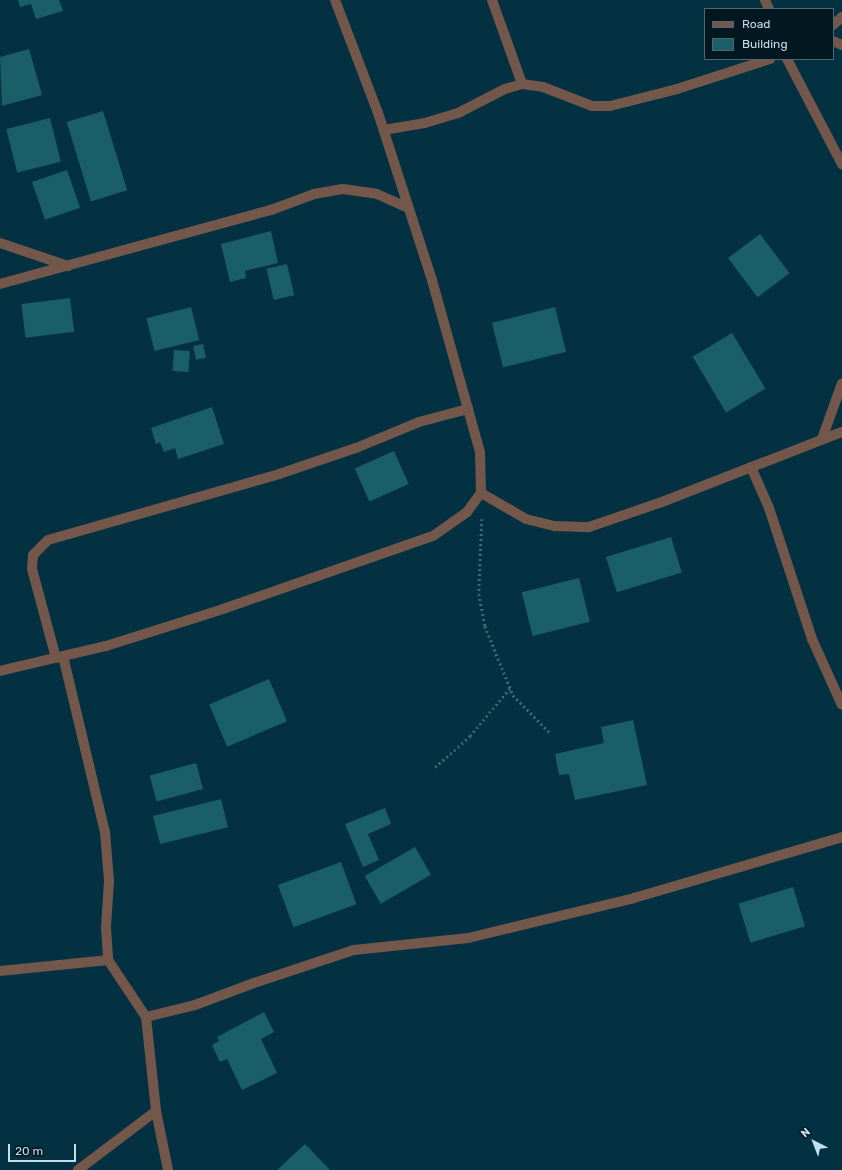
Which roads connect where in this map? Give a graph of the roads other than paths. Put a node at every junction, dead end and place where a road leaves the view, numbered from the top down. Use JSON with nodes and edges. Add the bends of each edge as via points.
{"nodes":[{"id":1,"x":335,"y":0,"type":"edge"},
{"id":2,"x":492,"y":0,"type":"edge"},
{"id":3,"x":842,"y":17,"type":"edge"},
{"id":4,"x":834,"y":24,"type":"edge"},
{"id":5,"x":767,"y":60,"type":"edge"},
{"id":6,"x":788,"y":60,"type":"edge"},
{"id":7,"x":522,"y":84,"type":"junction"},
{"id":8,"x":384,"y":130,"type":"junction"},
{"id":9,"x":842,"y":164,"type":"edge"},
{"id":10,"x":408,"y":208,"type":"junction"},
{"id":11,"x":0,"y":242,"type":"edge"},
{"id":12,"x":68,"y":266,"type":"junction"},
{"id":13,"x":0,"y":284,"type":"edge"},
{"id":14,"x":842,"y":384,"type":"edge"},
{"id":15,"x":468,"y":409,"type":"junction"},
{"id":16,"x":842,"y":432,"type":"edge"},
{"id":17,"x":822,"y":439,"type":"junction"},
{"id":18,"x":751,"y":467,"type":"junction"},
{"id":19,"x":479,"y":496,"type":"junction"},
{"id":20,"x":60,"y":657,"type":"junction"},
{"id":21,"x":0,"y":671,"type":"edge"},
{"id":22,"x":842,"y":705,"type":"edge"},
{"id":23,"x":842,"y":837,"type":"edge"},
{"id":24,"x":108,"y":960,"type":"junction"},
{"id":25,"x":0,"y":971,"type":"edge"},
{"id":26,"x":146,"y":1017,"type":"junction"},
{"id":27,"x":156,"y":1111,"type":"junction"},
{"id":28,"x":78,"y":1170,"type":"edge"},
{"id":29,"x":168,"y":1170,"type":"edge"}],
"edges":[{"from":1,"to":8,"type":"street"},
{"from":2,"to":7,"type":"street"},
{"from":3,"to":4,"type":"street"},
{"from":5,"to":7,"type":"street","via":[[677,89],[610,106],[592,106],[543,87]]},
{"from":6,"to":9,"type":"street"},
{"from":7,"to":8,"type":"street","via":[[505,89],[460,112],[425,123]]},
{"from":8,"to":10,"type":"street"},
{"from":10,"to":12,"type":"street","via":[[377,194],[343,189],[314,194],[271,210]]},
{"from":10,"to":15,"type":"street","via":[[432,280]]},
{"from":11,"to":12,"type":"street"},
{"from":12,"to":13,"type":"street"},
{"from":14,"to":17,"type":"street"},
{"from":15,"to":19,"type":"street","via":[[480,452]]},
{"from":15,"to":20,"type":"street","via":[[419,422],[356,448],[279,474],[48,540],[34,554],[32,569]]},
{"from":16,"to":17,"type":"street"},
{"from":17,"to":18,"type":"street"},
{"from":18,"to":19,"type":"street","via":[[589,527],[555,526],[526,519]]},
{"from":18,"to":22,"type":"street","via":[[769,508],[812,639]]},
{"from":19,"to":20,"type":"street","via":[[467,512],[433,536],[223,609],[106,646]]},
{"from":20,"to":21,"type":"street"},
{"from":20,"to":24,"type":"street","via":[[105,832],[110,881],[106,928]]},
{"from":23,"to":26,"type":"street","via":[[634,898],[468,938],[354,950],[195,1005]]},
{"from":24,"to":25,"type":"street"},
{"from":24,"to":26,"type":"street"},
{"from":26,"to":27,"type":"street"},
{"from":27,"to":28,"type":"street"},
{"from":27,"to":29,"type":"street"}]}
